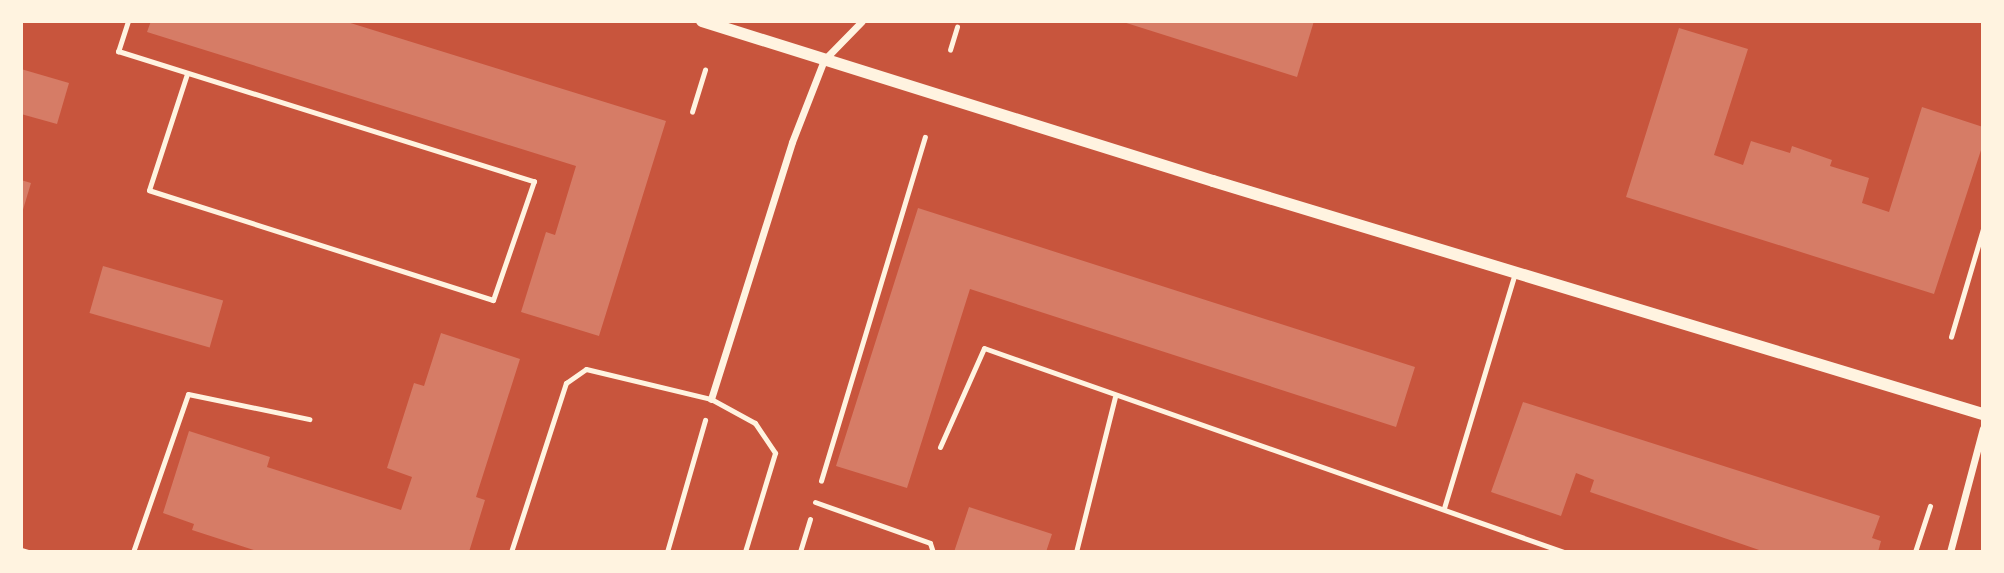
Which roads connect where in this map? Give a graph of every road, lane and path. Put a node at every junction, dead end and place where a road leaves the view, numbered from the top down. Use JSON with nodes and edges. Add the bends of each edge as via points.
{"nodes":[{"id":1,"x":128,"y":21,"type":"edge"},
{"id":2,"x":702,"y":21,"type":"edge"},
{"id":3,"x":862,"y":21,"type":"edge"},
{"id":4,"x":957,"y":27,"type":"dead end"},
{"id":5,"x":950,"y":50,"type":"dead end"},
{"id":6,"x":824,"y":60,"type":"junction"},
{"id":7,"x":705,"y":70,"type":"dead end"},
{"id":8,"x":187,"y":74,"type":"junction"},
{"id":9,"x":692,"y":112,"type":"dead end"},
{"id":10,"x":925,"y":137,"type":"dead end"},
{"id":11,"x":1983,"y":229,"type":"edge"},
{"id":12,"x":1516,"y":270,"type":"junction"},
{"id":13,"x":1951,"y":337,"type":"dead end"},
{"id":14,"x":1115,"y":397,"type":"junction"},
{"id":15,"x":711,"y":398,"type":"junction"},
{"id":16,"x":1983,"y":414,"type":"edge"},
{"id":17,"x":309,"y":419,"type":"dead end"},
{"id":18,"x":1983,"y":428,"type":"edge"},
{"id":19,"x":940,"y":447,"type":"dead end"},
{"id":20,"x":815,"y":502,"type":"junction"},
{"id":21,"x":1930,"y":506,"type":"dead end"},
{"id":22,"x":1444,"y":508,"type":"junction"},
{"id":23,"x":21,"y":550,"type":"edge"},
{"id":24,"x":28,"y":552,"type":"edge"},
{"id":25,"x":133,"y":552,"type":"edge"},
{"id":26,"x":511,"y":552,"type":"edge"},
{"id":27,"x":667,"y":552,"type":"edge"},
{"id":28,"x":745,"y":552,"type":"edge"},
{"id":29,"x":800,"y":552,"type":"edge"},
{"id":30,"x":933,"y":552,"type":"edge"},
{"id":31,"x":1076,"y":552,"type":"edge"},
{"id":32,"x":1564,"y":552,"type":"edge"},
{"id":33,"x":1915,"y":552,"type":"edge"},
{"id":34,"x":1950,"y":552,"type":"edge"}],
"edges":[{"from":1,"to":8,"type":"lane","via":[[118,51]]},
{"from":2,"to":6,"type":"street"},
{"from":3,"to":6,"type":"street"},
{"from":4,"to":5,"type":"path"},
{"from":6,"to":12,"type":"street"},
{"from":6,"to":15,"type":"street","via":[[792,142]]},
{"from":7,"to":9,"type":"path"},
{"from":8,"to":8,"type":"lane","via":[[149,190],[493,300],[534,181]]},
{"from":10,"to":20,"type":"path"},
{"from":11,"to":13,"type":"path"},
{"from":12,"to":16,"type":"street"},
{"from":12,"to":22,"type":"lane"},
{"from":14,"to":19,"type":"lane","via":[[984,348]]},
{"from":14,"to":22,"type":"lane"},
{"from":14,"to":31,"type":"lane"},
{"from":15,"to":26,"type":"lane","via":[[586,369],[566,383]]},
{"from":15,"to":27,"type":"path"},
{"from":15,"to":28,"type":"lane","via":[[755,422],[775,453]]},
{"from":17,"to":25,"type":"lane","via":[[188,394]]},
{"from":18,"to":34,"type":"street"},
{"from":20,"to":29,"type":"path"},
{"from":20,"to":30,"type":"lane","via":[[930,543]]},
{"from":21,"to":33,"type":"path"},
{"from":22,"to":32,"type":"lane"},
{"from":23,"to":24,"type":"lane"}]}
